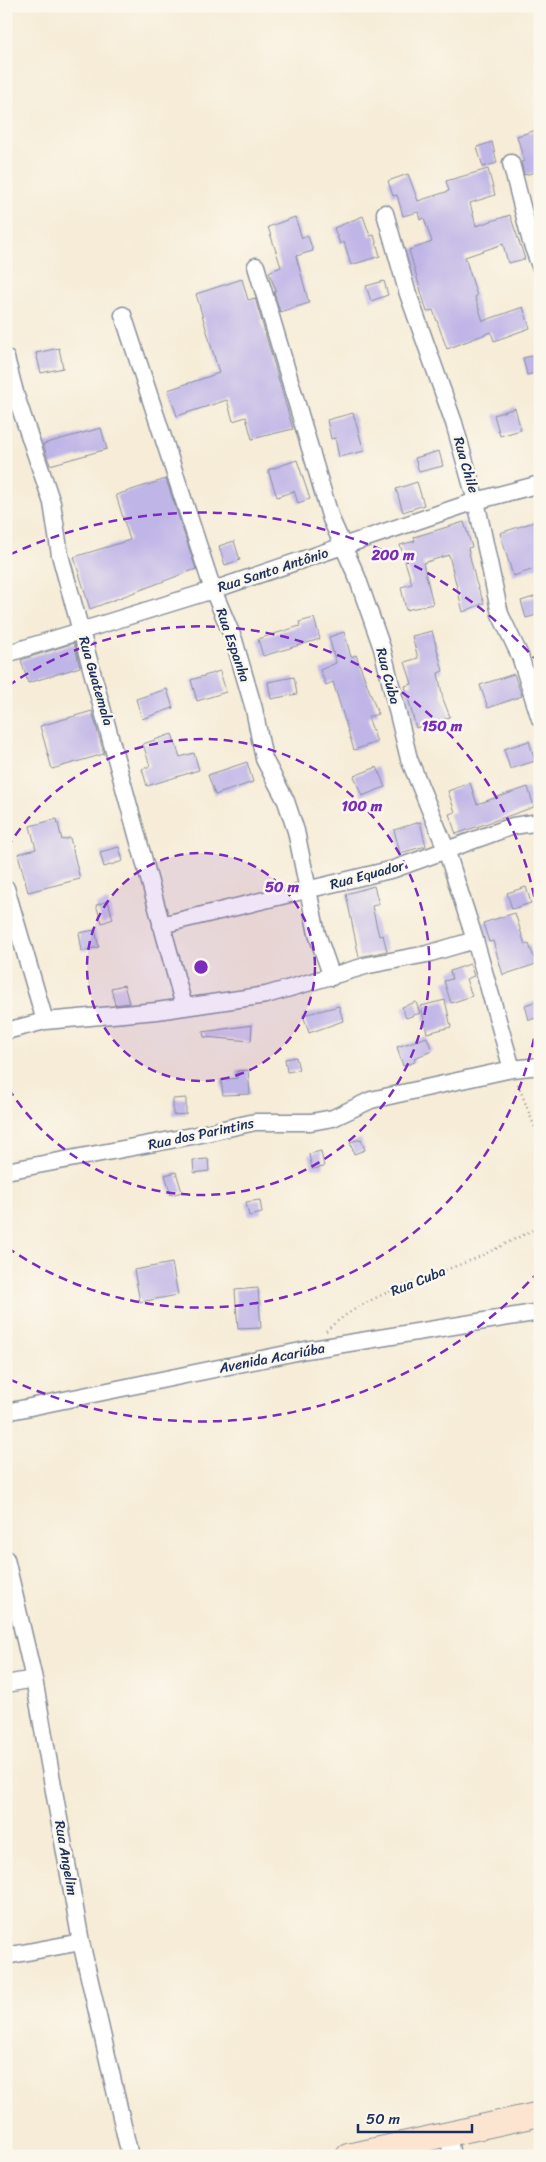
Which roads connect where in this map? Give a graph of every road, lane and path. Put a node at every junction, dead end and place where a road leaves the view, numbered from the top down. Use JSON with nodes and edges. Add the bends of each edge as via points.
{"nodes":[{"id":1,"x":511,"y":163,"type":"dead end"},
{"id":2,"x":385,"y":212,"type":"dead end"},
{"id":3,"x":256,"y":266,"type":"dead end"},
{"id":4,"x":540,"y":266,"type":"edge"},
{"id":5,"x":123,"y":315,"type":"dead end"},
{"id":6,"x":6,"y":358,"type":"edge"},
{"id":7,"x":540,"y":484,"type":"edge"},
{"id":8,"x":476,"y":501,"type":"junction"},
{"id":9,"x":343,"y":547,"type":"junction"},
{"id":10,"x":213,"y":590,"type":"junction"},
{"id":11,"x":82,"y":632,"type":"junction"},
{"id":12,"x":6,"y":654,"type":"edge"},
{"id":13,"x":540,"y":719,"type":"edge"},
{"id":14,"x":540,"y":822,"type":"edge"},
{"id":15,"x":446,"y":849,"type":"junction"},
{"id":16,"x":6,"y":888,"type":"edge"},
{"id":17,"x":307,"y":891,"type":"junction"},
{"id":18,"x":161,"y":925,"type":"junction"},
{"id":19,"x":475,"y":940,"type":"junction"},
{"id":20,"x":332,"y":977,"type":"junction"},
{"id":21,"x":184,"y":1006,"type":"junction"},
{"id":22,"x":45,"y":1021,"type":"junction"},
{"id":23,"x":6,"y":1031,"type":"edge"},
{"id":24,"x":540,"y":1066,"type":"edge"},
{"id":25,"x":512,"y":1069,"type":"junction"},
{"id":26,"x":540,"y":1141,"type":"edge"},
{"id":27,"x":6,"y":1171,"type":"edge"},
{"id":28,"x":540,"y":1226,"type":"edge"},
{"id":29,"x":540,"y":1312,"type":"edge"},
{"id":30,"x":306,"y":1350,"type":"junction"},
{"id":31,"x":6,"y":1412,"type":"edge"},
{"id":32,"x":6,"y":1559,"type":"edge"},
{"id":33,"x":34,"y":1679,"type":"junction"},
{"id":34,"x":6,"y":1684,"type":"edge"},
{"id":35,"x":81,"y":1942,"type":"junction"},
{"id":36,"x":6,"y":1956,"type":"edge"},
{"id":37,"x":540,"y":2114,"type":"edge"},
{"id":38,"x":450,"y":2145,"type":"edge"},
{"id":39,"x":130,"y":2156,"type":"edge"},
{"id":40,"x":348,"y":2156,"type":"edge"}],
"edges":[{"from":1,"to":4,"type":"street"},
{"from":2,"to":8,"type":"street","name":"Rua Chile"},
{"from":3,"to":9,"type":"street","name":"Rua Cuba","via":[[326,502]]},
{"from":5,"to":10,"type":"street","name":"Rua Espanha"},
{"from":6,"to":11,"type":"street","name":"Rua Guatemala","via":[[52,504],[60,555]]},
{"from":7,"to":8,"type":"street","name":"Rua Santo Antônio"},
{"from":8,"to":9,"type":"street","name":"Rua Santo Antônio"},
{"from":8,"to":13,"type":"street","name":"Rua Chile","via":[[500,614],[520,656]]},
{"from":9,"to":10,"type":"street","name":"Rua Santo Antônio"},
{"from":9,"to":15,"type":"street","name":"Rua Cuba","via":[[382,648],[409,759]]},
{"from":10,"to":11,"type":"street","name":"Rua Santo Antônio"},
{"from":10,"to":17,"type":"street","name":"Rua Espanha","via":[[238,652],[264,759],[286,801],[296,831]]},
{"from":11,"to":12,"type":"street","name":"Rua Santo Antônio"},
{"from":11,"to":18,"type":"street","name":"Rua Guatemala"},
{"from":14,"to":15,"type":"street","name":"Rua Equador","via":[[514,826]]},
{"from":15,"to":17,"type":"street","name":"Rua Equador","via":[[394,869]]},
{"from":15,"to":19,"type":"street","name":"Rua Cuba"},
{"from":16,"to":22,"type":"street"},
{"from":17,"to":18,"type":"street","name":"Rua Equador"},
{"from":17,"to":20,"type":"street","name":"Rua Espanha"},
{"from":18,"to":21,"type":"street","name":"Rua Guatemala"},
{"from":19,"to":20,"type":"street"},
{"from":19,"to":25,"type":"street","name":"Rua Cuba"},
{"from":20,"to":21,"type":"street","via":[[266,995]]},
{"from":21,"to":22,"type":"street","via":[[109,1017]]},
{"from":22,"to":23,"type":"street"},
{"from":24,"to":25,"type":"street","name":"Rua dos Parintins"},
{"from":25,"to":26,"type":"path"},
{"from":25,"to":27,"type":"street","name":"Rua dos Parintins","via":[[372,1100],[334,1118],[311,1122],[255,1122]]},
{"from":28,"to":30,"type":"path","name":"Rua Cuba","via":[[477,1258],[380,1297],[330,1328]]},
{"from":29,"to":30,"type":"street","name":"Avenida Acariúba"},
{"from":30,"to":31,"type":"street","name":"Avenida Acariúba"},
{"from":32,"to":33,"type":"street","name":"Rua Angelim"},
{"from":33,"to":34,"type":"street"},
{"from":33,"to":35,"type":"street","name":"Rua Angelim"},
{"from":35,"to":36,"type":"street"},
{"from":35,"to":39,"type":"street","name":"Rua Angelim"},
{"from":37,"to":38,"type":"street"},
{"from":38,"to":40,"type":"street"}]}
